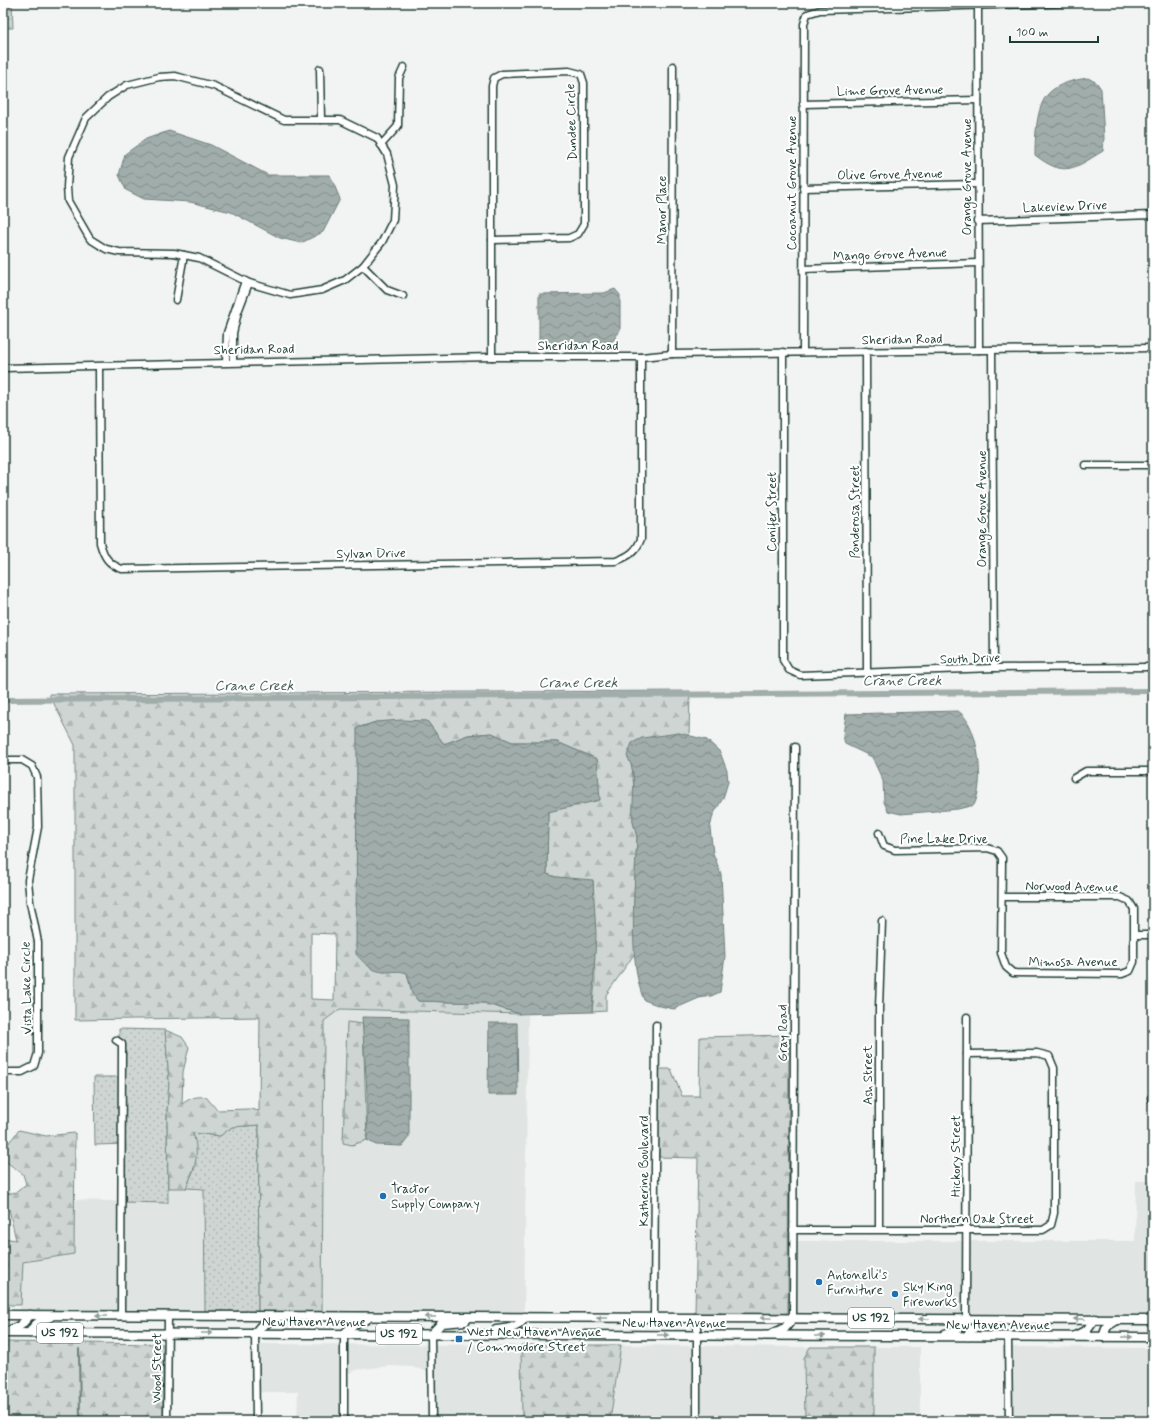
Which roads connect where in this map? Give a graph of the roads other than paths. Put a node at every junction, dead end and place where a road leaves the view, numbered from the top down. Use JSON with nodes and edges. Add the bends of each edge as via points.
{"nodes":[{"id":1,"x":1071,"y":3,"type":"edge"},
{"id":2,"x":978,"y":5,"type":"junction"},
{"id":3,"x":673,"y":66,"type":"dead end"},
{"id":4,"x":404,"y":67,"type":"dead end"},
{"id":5,"x":320,"y":69,"type":"dead end"},
{"id":6,"x":978,"y":100,"type":"junction"},
{"id":7,"x":803,"y":104,"type":"junction"},
{"id":8,"x":321,"y":120,"type":"junction"},
{"id":9,"x":381,"y":145,"type":"junction"},
{"id":10,"x":978,"y":184,"type":"junction"},
{"id":11,"x":803,"y":188,"type":"junction"},
{"id":12,"x":1153,"y":214,"type":"edge"},
{"id":13,"x":978,"y":221,"type":"junction"},
{"id":14,"x":492,"y":240,"type":"junction"},
{"id":15,"x":184,"y":255,"type":"junction"},
{"id":16,"x":978,"y":262,"type":"junction"},
{"id":17,"x":364,"y":266,"type":"junction"},
{"id":18,"x":803,"y":269,"type":"junction"},
{"id":19,"x":247,"y":282,"type":"junction"},
{"id":20,"x":403,"y":296,"type":"dead end"},
{"id":21,"x":176,"y":300,"type":"dead end"},
{"id":22,"x":1153,"y":348,"type":"edge"},
{"id":23,"x":979,"y":350,"type":"junction"},
{"id":24,"x":992,"y":350,"type":"junction"},
{"id":25,"x":866,"y":351,"type":"junction"},
{"id":26,"x":783,"y":352,"type":"junction"},
{"id":27,"x":803,"y":352,"type":"junction"},
{"id":28,"x":672,"y":354,"type":"junction"},
{"id":29,"x":492,"y":357,"type":"junction"},
{"id":30,"x":641,"y":357,"type":"junction"},
{"id":31,"x":230,"y":362,"type":"junction"},
{"id":32,"x":99,"y":367,"type":"junction"},
{"id":33,"x":3,"y":368,"type":"edge"},
{"id":34,"x":1085,"y":465,"type":"dead end"},
{"id":35,"x":1153,"y":465,"type":"edge"},
{"id":36,"x":1153,"y":667,"type":"edge"},
{"id":37,"x":994,"y":668,"type":"junction"},
{"id":38,"x":789,"y":670,"type":"joint"},
{"id":39,"x":866,"y":674,"type":"junction"},
{"id":40,"x":795,"y":747,"type":"dead end"},
{"id":41,"x":3,"y":760,"type":"edge"},
{"id":42,"x":1153,"y":771,"type":"edge"},
{"id":43,"x":1074,"y":778,"type":"dead end"},
{"id":44,"x":879,"y":833,"type":"dead end"},
{"id":45,"x":1002,"y":897,"type":"junction"},
{"id":46,"x":882,"y":921,"type":"dead end"},
{"id":47,"x":1135,"y":935,"type":"junction"},
{"id":48,"x":1153,"y":935,"type":"edge"},
{"id":49,"x":1006,"y":967,"type":"joint"},
{"id":50,"x":967,"y":1017,"type":"dead end"},
{"id":51,"x":656,"y":1025,"type":"dead end"},
{"id":52,"x":116,"y":1040,"type":"dead end"},
{"id":53,"x":967,"y":1054,"type":"junction"},
{"id":54,"x":3,"y":1072,"type":"edge"},
{"id":55,"x":879,"y":1229,"type":"junction"},
{"id":56,"x":793,"y":1230,"type":"junction"},
{"id":57,"x":967,"y":1230,"type":"junction"},
{"id":58,"x":3,"y":1315,"type":"edge"},
{"id":59,"x":30,"y":1315,"type":"junction"},
{"id":60,"x":52,"y":1315,"type":"junction"},
{"id":61,"x":121,"y":1316,"type":"junction"},
{"id":62,"x":168,"y":1316,"type":"junction"},
{"id":63,"x":280,"y":1316,"type":"junction"},
{"id":64,"x":373,"y":1316,"type":"junction"},
{"id":65,"x":475,"y":1317,"type":"junction"},
{"id":66,"x":525,"y":1317,"type":"junction"},
{"id":67,"x":654,"y":1318,"type":"junction"},
{"id":68,"x":697,"y":1318,"type":"junction"},
{"id":69,"x":793,"y":1318,"type":"junction"},
{"id":70,"x":966,"y":1319,"type":"junction"},
{"id":71,"x":991,"y":1319,"type":"junction"},
{"id":72,"x":1095,"y":1319,"type":"junction"},
{"id":73,"x":1118,"y":1320,"type":"junction"},
{"id":74,"x":1153,"y":1320,"type":"edge"},
{"id":75,"x":5,"y":1333,"type":"edge"},
{"id":76,"x":30,"y":1333,"type":"junction"},
{"id":77,"x":168,"y":1333,"type":"junction"},
{"id":78,"x":255,"y":1333,"type":"junction"},
{"id":79,"x":344,"y":1334,"type":"junction"},
{"id":80,"x":431,"y":1334,"type":"junction"},
{"id":81,"x":462,"y":1334,"type":"junction"},
{"id":82,"x":697,"y":1335,"type":"junction"},
{"id":83,"x":769,"y":1335,"type":"junction"},
{"id":84,"x":938,"y":1336,"type":"junction"},
{"id":85,"x":968,"y":1336,"type":"junction"},
{"id":86,"x":1008,"y":1336,"type":"junction"},
{"id":87,"x":1074,"y":1337,"type":"junction"},
{"id":88,"x":1103,"y":1337,"type":"junction"},
{"id":89,"x":1153,"y":1337,"type":"edge"},
{"id":90,"x":168,"y":1421,"type":"edge"},
{"id":91,"x":256,"y":1421,"type":"edge"},
{"id":92,"x":344,"y":1421,"type":"edge"},
{"id":93,"x":432,"y":1421,"type":"edge"},
{"id":94,"x":697,"y":1421,"type":"edge"},
{"id":95,"x":1009,"y":1421,"type":"edge"}],
"edges":[{"from":1,"to":2,"type":"street"},
{"from":2,"to":6,"type":"street","name":"Orange Grove Avenue"},
{"from":2,"to":7,"type":"street","name":"Cocoanut Grove Avenue","via":[[820,10],[806,14]]},
{"from":3,"to":28,"type":"street","name":"Manor Place"},
{"from":4,"to":9,"type":"street","via":[[399,78],[398,126]]},
{"from":5,"to":8,"type":"street"},
{"from":6,"to":7,"type":"street","name":"Lime Grove Avenue"},
{"from":6,"to":10,"type":"street","name":"Orange Grove Avenue"},
{"from":7,"to":11,"type":"street","name":"Cocoanut Grove Avenue"},
{"from":8,"to":9,"type":"street","via":[[340,120],[377,138]]},
{"from":8,"to":15,"type":"street","via":[[284,120],[214,86],[175,76],[127,85],[108,97],[86,118],[69,157],[67,187],[68,201],[90,239],[106,249],[119,252]]},
{"from":9,"to":17,"type":"street","via":[[387,154],[395,184],[393,220],[382,242]]},
{"from":10,"to":11,"type":"street","name":"Olive Grove Avenue"},
{"from":10,"to":13,"type":"street","name":"Orange Grove Avenue"},
{"from":11,"to":18,"type":"street","name":"Cocoanut Grove Avenue"},
{"from":12,"to":13,"type":"street","name":"Lakeview Drive"},
{"from":13,"to":16,"type":"street","name":"Orange Grove Avenue"},
{"from":14,"to":14,"type":"street","name":"Dundee Circle","via":[[494,78],[502,74],[581,74],[584,83],[584,224],[578,234],[569,238]]},
{"from":14,"to":29,"type":"street","name":"Dundee Circle"},
{"from":15,"to":19,"type":"street","via":[[199,258]]},
{"from":15,"to":21,"type":"street"},
{"from":16,"to":18,"type":"street","name":"Mango Grove Avenue"},
{"from":16,"to":23,"type":"street","name":"Orange Grove Avenue"},
{"from":17,"to":19,"type":"street","via":[[345,280],[322,290],[290,295]]},
{"from":17,"to":20,"type":"street","via":[[387,290]]},
{"from":18,"to":27,"type":"street","name":"Cocoanut Grove Avenue"},
{"from":19,"to":31,"type":"street","via":[[233,333]]},
{"from":22,"to":24,"type":"street","name":"Sheridan Road"},
{"from":23,"to":24,"type":"street","name":"Sheridan Road"},
{"from":23,"to":25,"type":"street","name":"Sheridan Road"},
{"from":24,"to":37,"type":"street","name":"Orange Grove Avenue"},
{"from":25,"to":27,"type":"street","name":"Sheridan Road"},
{"from":25,"to":39,"type":"street","name":"Ponderosa Street"},
{"from":26,"to":27,"type":"street","name":"Sheridan Road"},
{"from":26,"to":28,"type":"street","name":"Sheridan Road"},
{"from":26,"to":38,"type":"street","name":"Conifer Street","via":[[783,660]]},
{"from":28,"to":30,"type":"street","name":"Sheridan Road"},
{"from":29,"to":30,"type":"street","name":"Sheridan Road"},
{"from":29,"to":31,"type":"street","name":"Sheridan Road"},
{"from":30,"to":32,"type":"street","name":"Sylvan Drive","via":[[641,539],[630,555],[616,561],[122,569],[112,565],[104,556],[100,543]]},
{"from":31,"to":32,"type":"street","name":"Sheridan Road"},
{"from":32,"to":33,"type":"street","name":"Sheridan Road"},
{"from":34,"to":35,"type":"street"},
{"from":36,"to":37,"type":"street","name":"South Drive"},
{"from":37,"to":39,"type":"street","name":"South Drive"},
{"from":38,"to":39,"type":"street","name":"South Drive","via":[[800,676]]},
{"from":40,"to":56,"type":"street","name":"Gray Road"},
{"from":41,"to":54,"type":"street","name":"Vista Lake Circle","via":[[22,760],[32,766],[37,777],[38,827],[28,880],[38,942],[38,1053],[34,1066],[22,1072]]},
{"from":42,"to":43,"type":"street","via":[[1086,771]]},
{"from":44,"to":45,"type":"street","name":"Pine Lake Drive","via":[[884,846],[896,850],[987,848],[997,851],[1002,858]]},
{"from":45,"to":47,"type":"street","name":"Norwood Avenue","via":[[1120,897],[1129,901],[1134,909]]},
{"from":45,"to":49,"type":"street","name":"Pine Lake Drive","via":[[1001,953]]},
{"from":46,"to":55,"type":"street","name":"Ash Street","via":[[879,1016]]},
{"from":47,"to":48,"type":"street"},
{"from":47,"to":49,"type":"street","name":"Mimosa Avenue","via":[[1134,962],[1130,971],[1122,974],[1014,973]]},
{"from":50,"to":53,"type":"street","name":"Hickory Street"},
{"from":51,"to":67,"type":"street","name":"Katherine Boulevard"},
{"from":52,"to":61,"type":"street","via":[[122,1044]]},
{"from":53,"to":57,"type":"street","name":"Hickory Street"},
{"from":53,"to":57,"type":"street","name":"Northern Oak Street","via":[[1037,1053],[1049,1056],[1054,1068],[1054,1213],[1051,1225],[1043,1230]]},
{"from":55,"to":56,"type":"street","name":"Northern Oak Street"},
{"from":55,"to":57,"type":"street","name":"Northern Oak Street"},
{"from":56,"to":69,"type":"street","name":"Gray Road"},
{"from":57,"to":70,"type":"street","name":"Hickory Street"},
{"from":58,"to":59,"type":"main road","name":"New Haven Avenue","number":"US 192"},
{"from":59,"to":60,"type":"main road","name":"New Haven Avenue","number":"US 192"},
{"from":59,"to":75,"type":"main road","via":[[22,1325]]},
{"from":61,"to":60,"type":"main road","name":"New Haven Avenue","number":"US 192","one_way":true},
{"from":60,"to":76,"type":"main road","via":[[38,1322]]},
{"from":61,"to":62,"type":"main road","name":"New Haven Avenue","number":"US 192"},
{"from":62,"to":63,"type":"main road","name":"New Haven Avenue","number":"US 192"},
{"from":62,"to":77,"type":"street","name":"Wood Street"},
{"from":63,"to":64,"type":"main road","name":"New Haven Avenue","number":"US 192"},
{"from":63,"to":78,"type":"main road","via":[[266,1322]]},
{"from":65,"to":64,"type":"main road","name":"New Haven Avenue","number":"US 192","one_way":true},
{"from":64,"to":79,"type":"main road","via":[[356,1322]]},
{"from":65,"to":66,"type":"main road","name":"New Haven Avenue","number":"US 192"},
{"from":65,"to":80,"type":"main road","via":[[464,1322],[442,1323]]},
{"from":67,"to":66,"type":"main road","name":"New Haven Avenue","number":"US 192","one_way":true},
{"from":66,"to":81,"type":"main road","via":[[515,1328]]},
{"from":67,"to":68,"type":"main road","name":"New Haven Avenue","number":"US 192"},
{"from":69,"to":68,"type":"main road","name":"New Haven Avenue","number":"US 192","one_way":true},
{"from":68,"to":82,"type":"street"},
{"from":70,"to":69,"type":"main road","name":"New Haven Avenue","number":"US 192","one_way":true},
{"from":69,"to":83,"type":"main road","via":[[785,1328]]},
{"from":70,"to":71,"type":"main road","name":"New Haven Avenue","number":"US 192"},
{"from":70,"to":84,"type":"main road","via":[[958,1329]]},
{"from":72,"to":71,"type":"main road","name":"New Haven Avenue","number":"US 192","one_way":true},
{"from":71,"to":85,"type":"main road","via":[[976,1325]]},
{"from":72,"to":73,"type":"main road","name":"New Haven Avenue","number":"US 192"},
{"from":72,"to":87,"type":"main road","via":[[1087,1330]]},
{"from":73,"to":74,"type":"main road","name":"New Haven Avenue","number":"US 192"},
{"from":73,"to":88,"type":"main road","via":[[1107,1326]]},
{"from":75,"to":76,"type":"main road","name":"New Haven Avenue","number":"US 192"},
{"from":76,"to":77,"type":"main road","name":"New Haven Avenue","number":"US 192"},
{"from":77,"to":78,"type":"main road","name":"New Haven Avenue","number":"US 192","one_way":true},
{"from":77,"to":90,"type":"street","name":"Wood Street"},
{"from":78,"to":79,"type":"main road","name":"New Haven Avenue","number":"US 192"},
{"from":78,"to":91,"type":"street"},
{"from":79,"to":80,"type":"main road","name":"New Haven Avenue","number":"US 192"},
{"from":79,"to":92,"type":"street"},
{"from":80,"to":81,"type":"main road","name":"New Haven Avenue","number":"US 192"},
{"from":80,"to":93,"type":"street"},
{"from":81,"to":82,"type":"main road","name":"New Haven Avenue","number":"US 192","one_way":true},
{"from":82,"to":83,"type":"main road","name":"New Haven Avenue","number":"US 192"},
{"from":82,"to":94,"type":"street"},
{"from":83,"to":84,"type":"main road","name":"New Haven Avenue","number":"US 192","one_way":true},
{"from":84,"to":85,"type":"main road","name":"New Haven Avenue","number":"US 192"},
{"from":85,"to":86,"type":"main road","name":"New Haven Avenue","number":"US 192"},
{"from":86,"to":87,"type":"main road","name":"New Haven Avenue","number":"US 192"},
{"from":86,"to":95,"type":"street"},
{"from":87,"to":88,"type":"main road","name":"New Haven Avenue","number":"US 192"},
{"from":88,"to":89,"type":"main road","name":"New Haven Avenue","number":"US 192","one_way":true}]}
